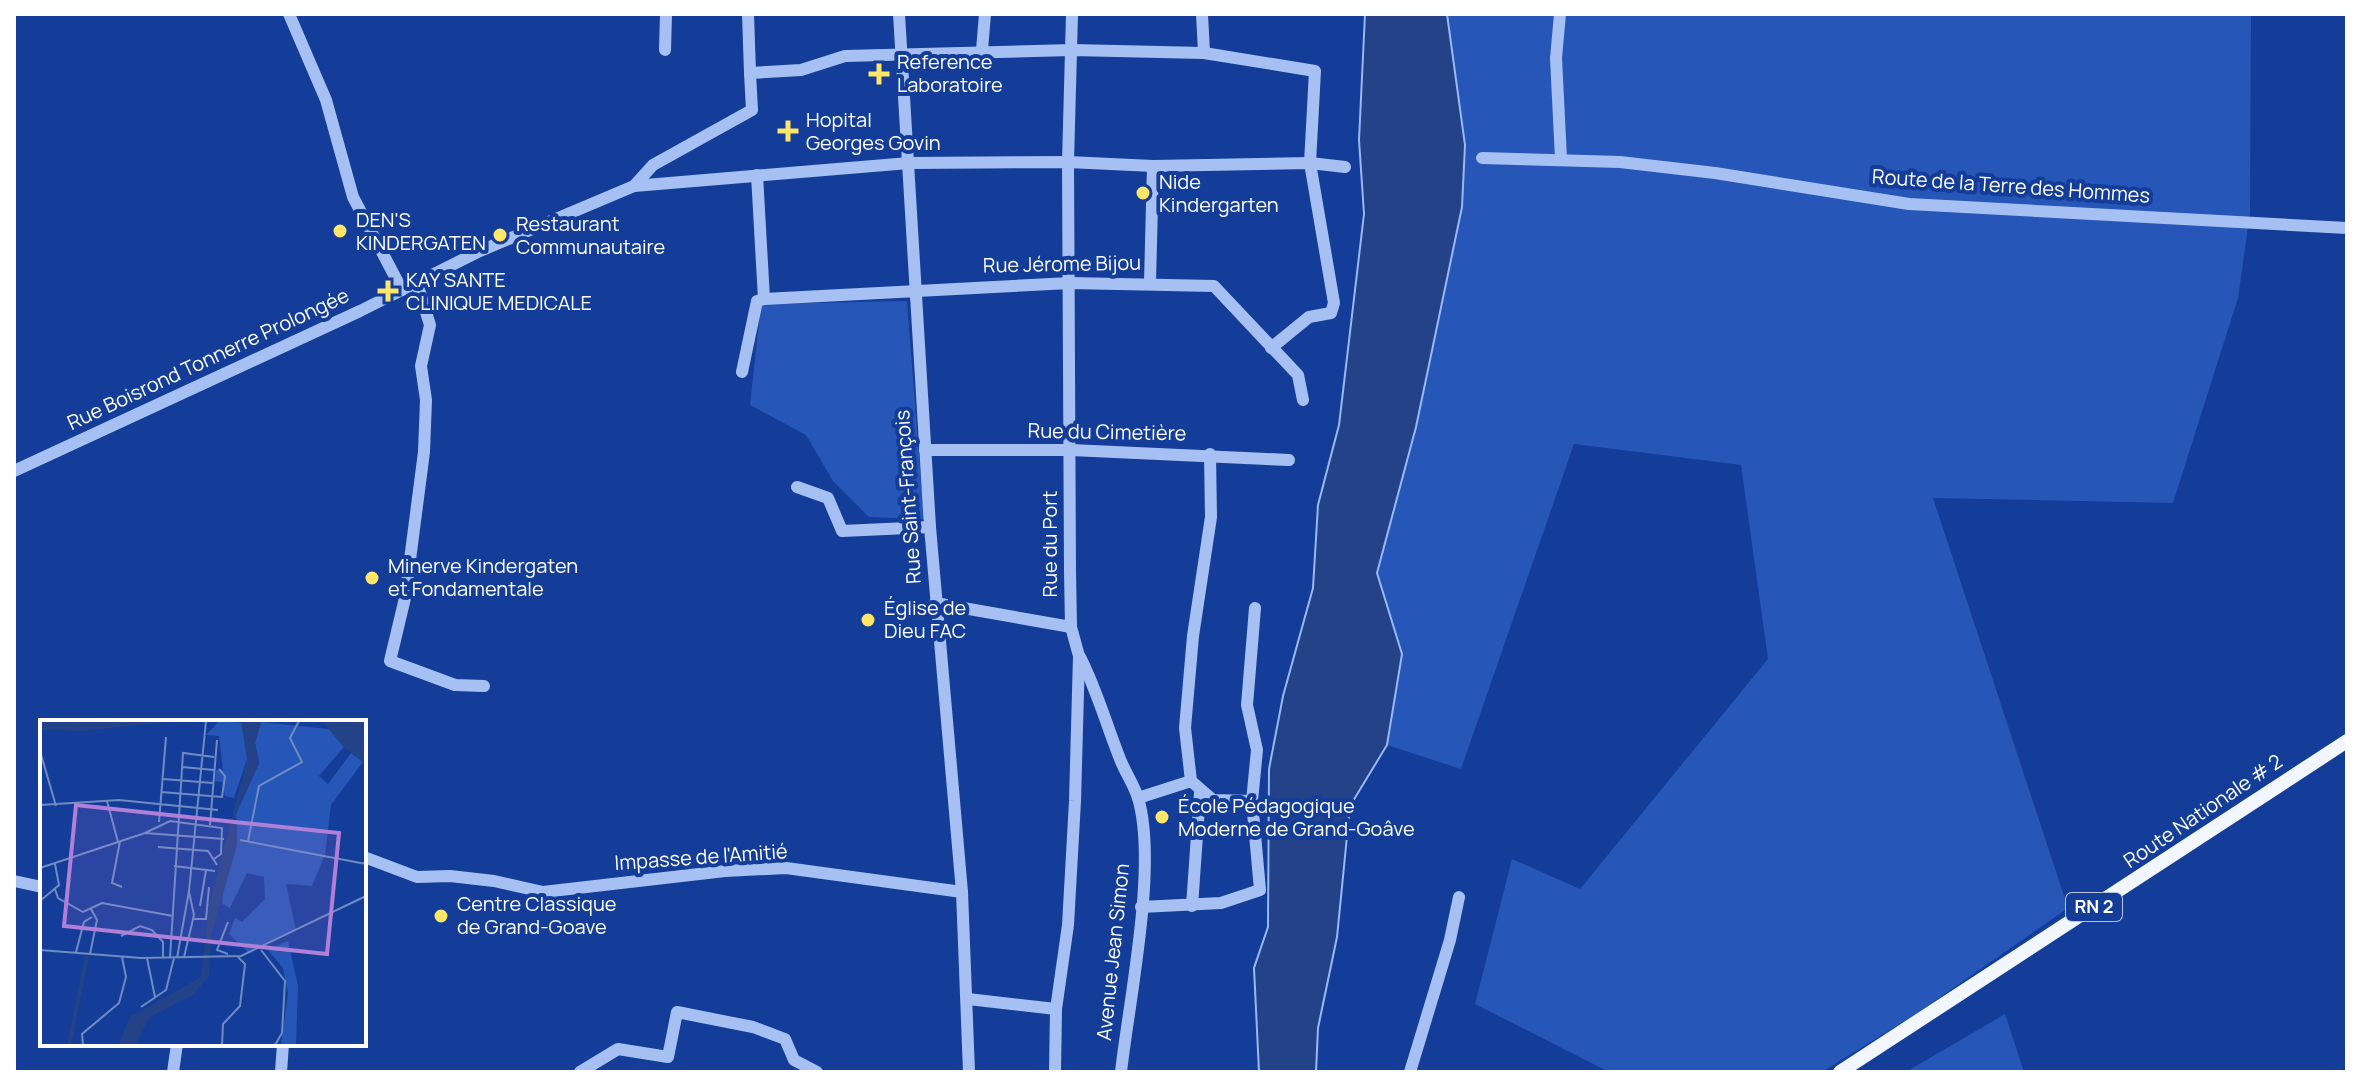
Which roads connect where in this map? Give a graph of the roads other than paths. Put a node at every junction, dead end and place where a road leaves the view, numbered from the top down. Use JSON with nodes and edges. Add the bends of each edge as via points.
{"nodes":[{"id":1,"x":289,"y":14,"type":"edge"},
{"id":2,"x":666,"y":14,"type":"edge"},
{"id":3,"x":748,"y":14,"type":"edge"},
{"id":4,"x":899,"y":14,"type":"edge"},
{"id":5,"x":985,"y":14,"type":"edge"},
{"id":6,"x":1072,"y":14,"type":"edge"},
{"id":7,"x":1202,"y":14,"type":"edge"},
{"id":8,"x":1560,"y":14,"type":"edge"},
{"id":9,"x":665,"y":50,"type":"dead end"},
{"id":10,"x":982,"y":50,"type":"junction"},
{"id":11,"x":1072,"y":50,"type":"junction"},
{"id":12,"x":1204,"y":53,"type":"junction"},
{"id":13,"x":901,"y":54,"type":"junction"},
{"id":14,"x":750,"y":73,"type":"junction"},
{"id":15,"x":1482,"y":158,"type":"dead end"},
{"id":16,"x":1561,"y":159,"type":"junction"},
{"id":17,"x":1068,"y":162,"type":"junction"},
{"id":18,"x":909,"y":163,"type":"junction"},
{"id":19,"x":1310,"y":163,"type":"junction"},
{"id":20,"x":1153,"y":166,"type":"junction"},
{"id":21,"x":1345,"y":167,"type":"dead end"},
{"id":22,"x":757,"y":175,"type":"junction"},
{"id":23,"x":634,"y":186,"type":"junction"},
{"id":24,"x":2347,"y":228,"type":"edge"},
{"id":25,"x":1150,"y":282,"type":"junction"},
{"id":26,"x":417,"y":283,"type":"junction"},
{"id":27,"x":1070,"y":283,"type":"junction"},
{"id":28,"x":915,"y":288,"type":"junction"},
{"id":29,"x":402,"y":290,"type":"junction"},
{"id":30,"x":764,"y":299,"type":"junction"},
{"id":31,"x":1271,"y":348,"type":"junction"},
{"id":32,"x":742,"y":372,"type":"dead end"},
{"id":33,"x":1303,"y":400,"type":"dead end"},
{"id":34,"x":925,"y":450,"type":"junction"},
{"id":35,"x":1071,"y":450,"type":"junction"},
{"id":36,"x":1210,"y":454,"type":"junction"},
{"id":37,"x":1289,"y":460,"type":"dead end"},
{"id":38,"x":14,"y":471,"type":"edge"},
{"id":39,"x":797,"y":487,"type":"dead end"},
{"id":40,"x":930,"y":527,"type":"junction"},
{"id":41,"x":935,"y":603,"type":"junction"},
{"id":42,"x":1255,"y":608,"type":"dead end"},
{"id":43,"x":1071,"y":627,"type":"junction"},
{"id":44,"x":1079,"y":656,"type":"junction"},
{"id":45,"x":484,"y":686,"type":"dead end"},
{"id":46,"x":2347,"y":741,"type":"edge"},
{"id":47,"x":1191,"y":781,"type":"junction"},
{"id":48,"x":1200,"y":793,"type":"junction"},
{"id":49,"x":1138,"y":798,"type":"junction"},
{"id":50,"x":1252,"y":801,"type":"junction"},
{"id":51,"x":366,"y":858,"type":"edge"},
{"id":52,"x":14,"y":881,"type":"edge"},
{"id":53,"x":40,"y":887,"type":"edge"},
{"id":54,"x":962,"y":892,"type":"junction"},
{"id":55,"x":1459,"y":897,"type":"dead end"},
{"id":56,"x":1192,"y":906,"type":"junction"},
{"id":57,"x":1141,"y":907,"type":"junction"},
{"id":58,"x":968,"y":999,"type":"junction"},
{"id":59,"x":1056,"y":1009,"type":"junction"},
{"id":60,"x":177,"y":1046,"type":"edge"},
{"id":61,"x":283,"y":1046,"type":"edge"},
{"id":62,"x":173,"y":1072,"type":"edge"},
{"id":63,"x":281,"y":1072,"type":"edge"},
{"id":64,"x":580,"y":1072,"type":"edge"},
{"id":65,"x":817,"y":1072,"type":"edge"},
{"id":66,"x":969,"y":1072,"type":"edge"},
{"id":67,"x":1055,"y":1072,"type":"edge"},
{"id":68,"x":1121,"y":1072,"type":"edge"},
{"id":69,"x":1410,"y":1072,"type":"edge"},
{"id":70,"x":1840,"y":1072,"type":"edge"}],
"edges":[{"from":1,"to":29,"type":"street","via":[[326,100],[353,197]]},
{"from":2,"to":9,"type":"street"},
{"from":3,"to":14,"type":"street"},
{"from":4,"to":13,"type":"street","name":"Rue Saint-François"},
{"from":5,"to":10,"type":"street"},
{"from":6,"to":11,"type":"street","name":"Rue du Port"},
{"from":7,"to":12,"type":"street"},
{"from":8,"to":16,"type":"street","via":[[1556,58]]},
{"from":10,"to":11,"type":"street"},
{"from":10,"to":13,"type":"street"},
{"from":11,"to":12,"type":"street"},
{"from":11,"to":17,"type":"street","name":"Rue du Port"},
{"from":12,"to":19,"type":"street","via":[[1315,71]]},
{"from":13,"to":14,"type":"street","via":[[845,56],[801,70]]},
{"from":13,"to":18,"type":"street","name":"Rue Saint-François"},
{"from":14,"to":23,"type":"street","via":[[752,110],[653,165]]},
{"from":15,"to":16,"type":"street","name":"Route de la Terre des Hommes"},
{"from":16,"to":24,"type":"street","name":"Route de la Terre des Hommes","via":[[1715,173],[1909,204]]},
{"from":17,"to":18,"type":"street","name":"Rue Boisrond Tonnerre Prolongée"},
{"from":17,"to":20,"type":"street","name":"Rue Boisrond Tonnerre Prolongée"},
{"from":17,"to":27,"type":"street","name":"Rue du Port"},
{"from":18,"to":22,"type":"street","name":"Rue Boisrond Tonnerre Prolongée"},
{"from":18,"to":28,"type":"street","name":"Rue Saint-François"},
{"from":19,"to":20,"type":"street","name":"Rue Boisrond Tonnerre Prolongée"},
{"from":19,"to":21,"type":"street","name":"Rue Boisrond Tonnerre Prolongée"},
{"from":19,"to":31,"type":"street","via":[[1334,303],[1331,313],[1309,317]]},
{"from":20,"to":25,"type":"street"},
{"from":22,"to":23,"type":"street","name":"Rue Boisrond Tonnerre Prolongée"},
{"from":22,"to":30,"type":"street"},
{"from":23,"to":26,"type":"street","name":"Rue Boisrond Tonnerre Prolongée"},
{"from":25,"to":27,"type":"street","name":"Rue Jérome Bijou"},
{"from":25,"to":31,"type":"street","name":"Rue Jérome Bijou","via":[[1214,286]]},
{"from":26,"to":29,"type":"street","name":"Rue Boisrond Tonnerre Prolongée"},
{"from":26,"to":45,"type":"street","via":[[430,325],[421,366],[424,452],[405,598],[390,661],[455,685]]},
{"from":27,"to":28,"type":"street","name":"Rue Jérome Bijou"},
{"from":27,"to":35,"type":"street","name":"Rue du Port"},
{"from":28,"to":30,"type":"street","name":"Rue Jérome Bijou"},
{"from":28,"to":34,"type":"street","name":"Rue Saint-François"},
{"from":29,"to":38,"type":"street","name":"Rue Boisrond Tonnerre Prolongée"},
{"from":30,"to":32,"type":"street","via":[[757,301]]},
{"from":31,"to":33,"type":"street","name":"Rue Jérome Bijou","via":[[1298,375]]},
{"from":34,"to":35,"type":"street","name":"Rue du Cimetière"},
{"from":34,"to":40,"type":"street","name":"Rue Saint-François"},
{"from":35,"to":36,"type":"street","name":"Rue du Cimetière"},
{"from":35,"to":43,"type":"street","name":"Rue du Port"},
{"from":36,"to":37,"type":"street","name":"Rue du Cimetière"},
{"from":36,"to":47,"type":"street","via":[[1211,517],[1185,728]]},
{"from":39,"to":40,"type":"street","via":[[828,498],[842,531]]},
{"from":40,"to":41,"type":"street","name":"Rue Saint-François"},
{"from":41,"to":43,"type":"street"},
{"from":41,"to":54,"type":"street","name":"Rue Saint-François"},
{"from":42,"to":50,"type":"street","via":[[1247,705],[1257,750]]},
{"from":43,"to":44,"type":"street","name":"Rue du Port"},
{"from":44,"to":49,"type":"street","name":"Avenue Jean Simon","via":[[1099,693]]},
{"from":44,"to":59,"type":"street","name":"Rue du Port","via":[[1068,925]]},
{"from":46,"to":70,"type":"main road","name":"Route Nationale # 2","number":"RN 2"},
{"from":47,"to":48,"type":"street"},
{"from":47,"to":49,"type":"street"},
{"from":48,"to":50,"type":"street","via":[[1213,800]]},
{"from":48,"to":56,"type":"street"},
{"from":49,"to":57,"type":"street","name":"Avenue Jean Simon","via":[[1144,869]]},
{"from":50,"to":56,"type":"street","via":[[1260,890]]},
{"from":51,"to":54,"type":"street","name":"Impasse de l'Amitié","via":[[417,877],[450,876],[539,890],[786,868]]},
{"from":52,"to":53,"type":"street"},
{"from":54,"to":58,"type":"street","name":"Rue Saint-François"},
{"from":55,"to":69,"type":"street"},
{"from":56,"to":57,"type":"street"},
{"from":57,"to":68,"type":"street","name":"Avenue Jean Simon"},
{"from":58,"to":59,"type":"street"},
{"from":58,"to":66,"type":"street","name":"Rue Saint-François"},
{"from":59,"to":67,"type":"street","name":"Rue du Port"},
{"from":60,"to":62,"type":"street"},
{"from":61,"to":63,"type":"street"},
{"from":64,"to":65,"type":"street","via":[[618,1049],[668,1057],[677,1012],[785,1039],[794,1060]]}]}
